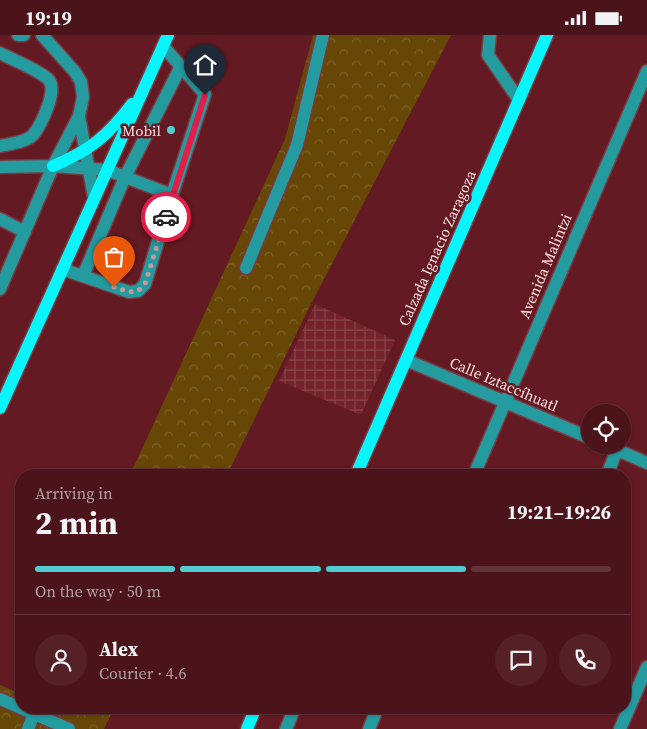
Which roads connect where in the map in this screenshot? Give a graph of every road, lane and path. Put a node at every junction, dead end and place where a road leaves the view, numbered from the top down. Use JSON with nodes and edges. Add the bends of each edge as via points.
{"nodes":[{"id":1,"x":18,"y":35,"type":"edge"},
{"id":2,"x":24,"y":35,"type":"edge"},
{"id":3,"x":42,"y":35,"type":"edge"},
{"id":4,"x":323,"y":35,"type":"edge"},
{"id":5,"x":490,"y":35,"type":"edge"},
{"id":6,"x":547,"y":35,"type":"edge"},
{"id":7,"x":166,"y":41,"type":"edge"},
{"id":8,"x":0,"y":53,"type":"edge"},
{"id":9,"x":181,"y":66,"type":"junction"},
{"id":10,"x":647,"y":71,"type":"edge"},
{"id":11,"x":144,"y":88,"type":"junction"},
{"id":12,"x":519,"y":100,"type":"junction"},
{"id":13,"x":78,"y":116,"type":"junction"},
{"id":14,"x":0,"y":146,"type":"edge"},
{"id":15,"x":85,"y":152,"type":"junction"},
{"id":16,"x":53,"y":166,"type":"junction"},
{"id":17,"x":0,"y":167,"type":"edge"},
{"id":18,"x":88,"y":169,"type":"junction"},
{"id":19,"x":107,"y":170,"type":"junction"},
{"id":20,"x":125,"y":177,"type":"junction"},
{"id":21,"x":172,"y":195,"type":"junction"},
{"id":22,"x":94,"y":199,"type":"junction"},
{"id":23,"x":0,"y":219,"type":"edge"},
{"id":24,"x":25,"y":232,"type":"junction"},
{"id":25,"x":246,"y":268,"type":"dead end"},
{"id":26,"x":62,"y":269,"type":"junction"},
{"id":27,"x":83,"y":276,"type":"junction"},
{"id":28,"x":2,"y":282,"type":"edge"},
{"id":29,"x":406,"y":360,"type":"junction"},
{"id":30,"x":504,"y":402,"type":"junction"},
{"id":31,"x":0,"y":408,"type":"edge"},
{"id":32,"x":581,"y":434,"type":"edge"},
{"id":33,"x":611,"y":454,"type":"edge"},
{"id":34,"x":627,"y":454,"type":"edge"},
{"id":35,"x":647,"y":463,"type":"edge"},
{"id":36,"x":359,"y":469,"type":"edge"},
{"id":37,"x":476,"y":469,"type":"edge"},
{"id":38,"x":608,"y":469,"type":"edge"},
{"id":39,"x":647,"y":667,"type":"edge"},
{"id":40,"x":1,"y":702,"type":"edge"},
{"id":41,"x":631,"y":704,"type":"edge"},
{"id":42,"x":15,"y":707,"type":"edge"},
{"id":43,"x":34,"y":714,"type":"joint"},
{"id":44,"x":253,"y":714,"type":"edge"},
{"id":45,"x":292,"y":714,"type":"edge"},
{"id":46,"x":375,"y":714,"type":"edge"},
{"id":47,"x":627,"y":714,"type":"edge"},
{"id":48,"x":28,"y":729,"type":"edge"},
{"id":49,"x":69,"y":729,"type":"edge"},
{"id":50,"x":247,"y":729,"type":"edge"},
{"id":51,"x":286,"y":729,"type":"edge"},
{"id":52,"x":369,"y":729,"type":"edge"},
{"id":53,"x":620,"y":729,"type":"edge"}],
"edges":[{"from":1,"to":2,"type":"street"},
{"from":3,"to":13,"type":"street","via":[[68,61],[81,82],[83,97]]},
{"from":4,"to":25,"type":"street","via":[[297,145]]},
{"from":5,"to":12,"type":"street","via":[[488,55]]},
{"from":6,"to":12,"type":"main road","name":"Calzada Ignacio Zaragoza"},
{"from":7,"to":9,"type":"street"},
{"from":7,"to":11,"type":"main road"},
{"from":8,"to":14,"type":"street","via":[[48,79],[52,87],[52,95],[32,135]]},
{"from":9,"to":20,"type":"street"},
{"from":9,"to":21,"type":"street","via":[[205,95]]},
{"from":10,"to":30,"type":"street","name":"Avenida Malintzi"},
{"from":11,"to":15,"type":"main road","via":[[118,120]]},
{"from":11,"to":19,"type":"main road"},
{"from":12,"to":29,"type":"main road","name":"Calzada Ignacio Zaragoza"},
{"from":13,"to":15,"type":"street"},
{"from":13,"to":16,"type":"street"},
{"from":15,"to":16,"type":"main road"},
{"from":15,"to":18,"type":"street"},
{"from":16,"to":17,"type":"street"},
{"from":16,"to":18,"type":"street"},
{"from":16,"to":24,"type":"street"},
{"from":18,"to":19,"type":"street"},
{"from":18,"to":22,"type":"street"},
{"from":19,"to":20,"type":"street"},
{"from":19,"to":22,"type":"main road"},
{"from":20,"to":21,"type":"street"},
{"from":20,"to":27,"type":"street"},
{"from":21,"to":27,"type":"street","via":[[145,284],[138,291],[129,292]]},
{"from":22,"to":26,"type":"main road"},
{"from":23,"to":24,"type":"street"},
{"from":24,"to":28,"type":"street"},
{"from":26,"to":27,"type":"street"},
{"from":26,"to":31,"type":"main road"},
{"from":29,"to":30,"type":"street","name":"Calle Iztaccíhuatl"},
{"from":29,"to":36,"type":"main road","name":"Calzada Ignacio Zaragoza"},
{"from":30,"to":32,"type":"street","name":"Calle Iztaccíhuatl"},
{"from":30,"to":37,"type":"street","name":"Avenida Malintzi"},
{"from":33,"to":38,"type":"street"},
{"from":34,"to":35,"type":"street"},
{"from":39,"to":41,"type":"street"},
{"from":40,"to":42,"type":"street"},
{"from":43,"to":48,"type":"street"},
{"from":43,"to":49,"type":"street"},
{"from":44,"to":50,"type":"main road"},
{"from":45,"to":51,"type":"street"},
{"from":46,"to":52,"type":"street"},
{"from":47,"to":53,"type":"street"}]}
